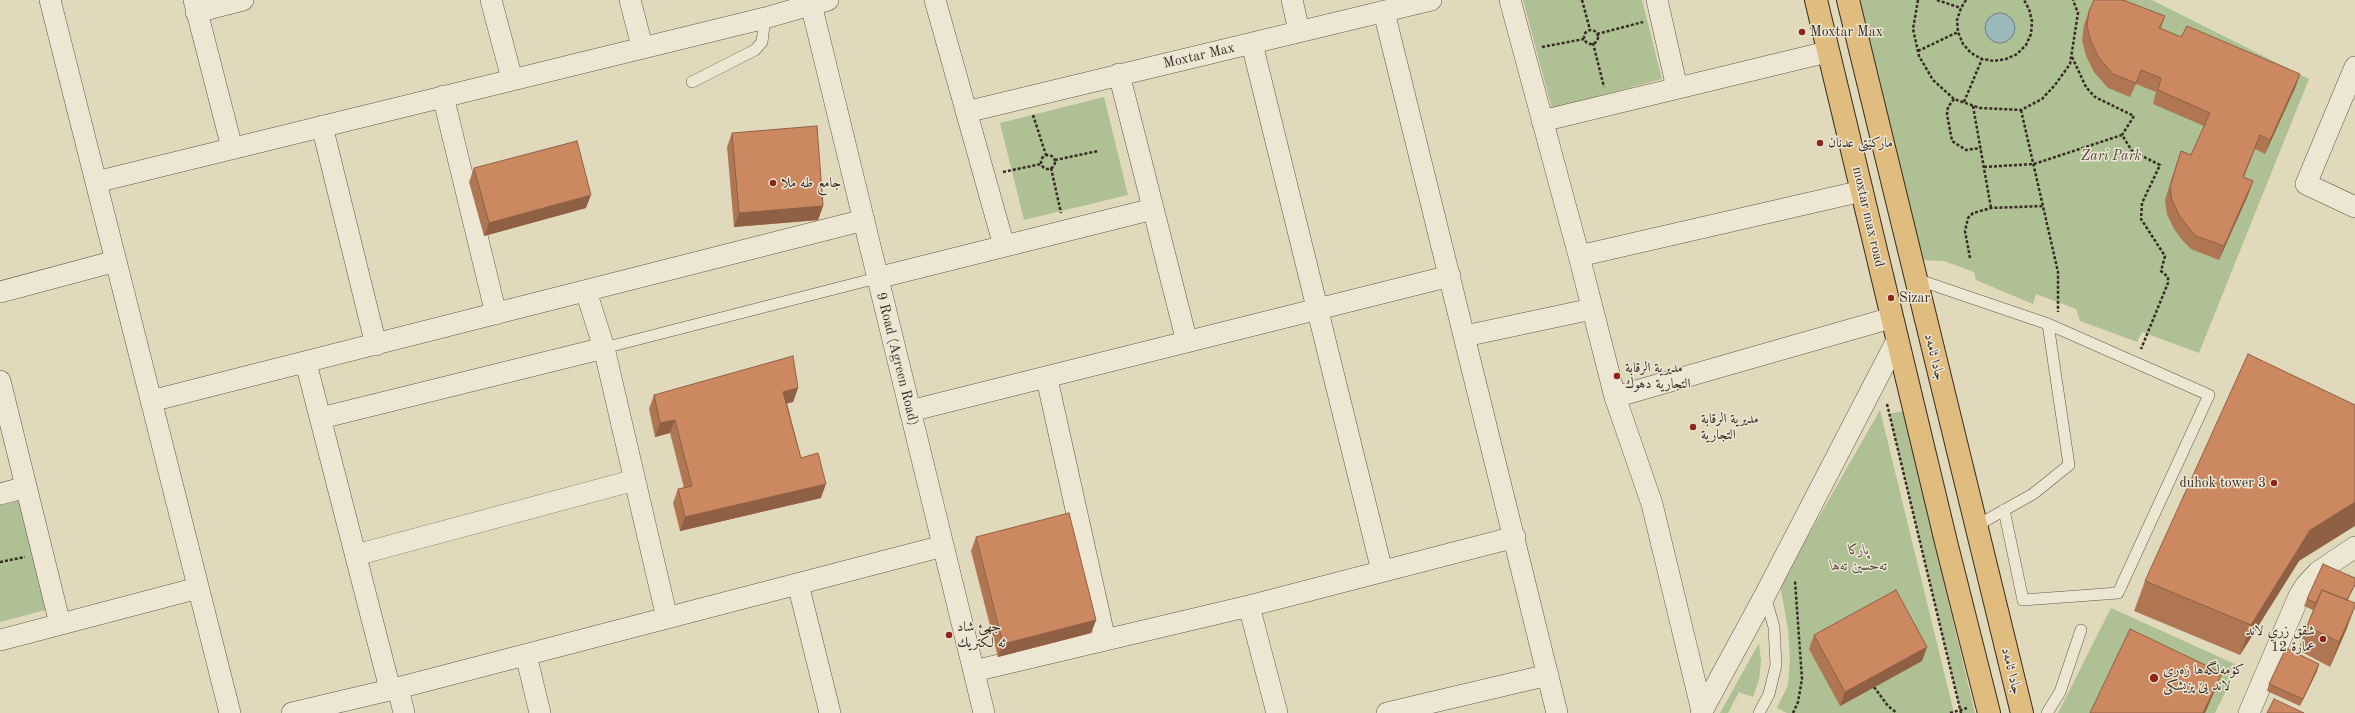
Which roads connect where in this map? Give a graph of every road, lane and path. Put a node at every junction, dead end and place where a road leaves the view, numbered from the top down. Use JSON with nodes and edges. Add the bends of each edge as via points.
{"nodes":[{"id":1,"x":50,"y":0,"type":"edge"},
{"id":2,"x":243,"y":0,"type":"edge"},
{"id":3,"x":491,"y":0,"type":"edge"},
{"id":4,"x":630,"y":0,"type":"edge"},
{"id":5,"x":935,"y":0,"type":"edge"},
{"id":6,"x":1292,"y":0,"type":"edge"},
{"id":7,"x":1431,"y":0,"type":"edge"},
{"id":8,"x":1510,"y":0,"type":"edge"},
{"id":9,"x":1582,"y":0,"type":"edge"},
{"id":10,"x":1816,"y":0,"type":"edge"},
{"id":11,"x":1848,"y":0,"type":"edge"},
{"id":12,"x":1918,"y":0,"type":"edge"},
{"id":13,"x":1937,"y":0,"type":"edge"},
{"id":14,"x":1966,"y":0,"type":"edge"},
{"id":15,"x":2024,"y":0,"type":"edge"},
{"id":16,"x":2073,"y":0,"type":"edge"},
{"id":17,"x":820,"y":2,"type":"edge"},
{"id":18,"x":195,"y":6,"type":"edge"},
{"id":19,"x":1659,"y":8,"type":"edge"},
{"id":20,"x":1961,"y":8,"type":"junction"},
{"id":21,"x":1384,"y":12,"type":"junction"},
{"id":22,"x":765,"y":18,"type":"junction"},
{"id":23,"x":1590,"y":30,"type":"junction"},
{"id":24,"x":1299,"y":31,"type":"junction"},
{"id":25,"x":1958,"y":32,"type":"junction"},
{"id":26,"x":1598,"y":34,"type":"dead end"},
{"id":27,"x":1584,"y":39,"type":"junction"},
{"id":28,"x":1593,"y":43,"type":"junction"},
{"id":29,"x":1252,"y":44,"type":"junction"},
{"id":30,"x":642,"y":46,"type":"junction"},
{"id":31,"x":1523,"y":51,"type":"junction"},
{"id":32,"x":1918,"y":51,"type":"junction"},
{"id":33,"x":1827,"y":52,"type":"junction"},
{"id":34,"x":2071,"y":56,"type":"junction"},
{"id":35,"x":1982,"y":59,"type":"junction"},
{"id":36,"x":2355,"y":67,"type":"edge"},
{"id":37,"x":1119,"y":74,"type":"junction"},
{"id":38,"x":512,"y":78,"type":"junction"},
{"id":39,"x":692,"y":82,"type":"dead end"},
{"id":40,"x":1677,"y":88,"type":"junction"},
{"id":41,"x":443,"y":96,"type":"junction"},
{"id":42,"x":1027,"y":96,"type":"junction"},
{"id":43,"x":1954,"y":99,"type":"junction"},
{"id":44,"x":1964,"y":102,"type":"junction"},
{"id":45,"x":1608,"y":105,"type":"junction"},
{"id":46,"x":1973,"y":105,"type":"junction"},
{"id":47,"x":2021,"y":110,"type":"junction"},
{"id":48,"x":966,"y":112,"type":"junction"},
{"id":49,"x":1542,"y":121,"type":"junction"},
{"id":50,"x":322,"y":126,"type":"junction"},
{"id":51,"x":2122,"y":134,"type":"junction"},
{"id":52,"x":232,"y":148,"type":"junction"},
{"id":53,"x":1981,"y":148,"type":"junction"},
{"id":54,"x":1098,"y":151,"type":"dead end"},
{"id":55,"x":1046,"y":155,"type":"junction"},
{"id":56,"x":1055,"y":160,"type":"junction"},
{"id":57,"x":1041,"y":164,"type":"junction"},
{"id":58,"x":2034,"y":164,"type":"junction"},
{"id":59,"x":1984,"y":167,"type":"junction"},
{"id":60,"x":1051,"y":168,"type":"junction"},
{"id":61,"x":984,"y":176,"type":"junction"},
{"id":62,"x":96,"y":182,"type":"junction"},
{"id":63,"x":1862,"y":191,"type":"junction"},
{"id":64,"x":2043,"y":206,"type":"junction"},
{"id":65,"x":2355,"y":207,"type":"edge"},
{"id":66,"x":1991,"y":208,"type":"junction"},
{"id":67,"x":1153,"y":209,"type":"junction"},
{"id":68,"x":864,"y":220,"type":"junction"},
{"id":69,"x":1066,"y":231,"type":"junction"},
{"id":70,"x":1004,"y":246,"type":"junction"},
{"id":71,"x":1579,"y":256,"type":"junction"},
{"id":72,"x":1970,"y":258,"type":"dead end"},
{"id":73,"x":116,"y":261,"type":"junction"},
{"id":74,"x":1450,"y":276,"type":"junction"},
{"id":75,"x":878,"y":278,"type":"junction"},
{"id":76,"x":1916,"y":279,"type":"junction"},
{"id":77,"x":586,"y":291,"type":"junction"},
{"id":78,"x":0,"y":292,"type":"edge"},
{"id":79,"x":1592,"y":308,"type":"junction"},
{"id":80,"x":1316,"y":309,"type":"junction"},
{"id":81,"x":496,"y":314,"type":"junction"},
{"id":82,"x":1892,"y":318,"type":"junction"},
{"id":83,"x":2053,"y":326,"type":"junction"},
{"id":84,"x":1465,"y":336,"type":"junction"},
{"id":85,"x":1897,"y":340,"type":"junction"},
{"id":86,"x":1187,"y":342,"type":"junction"},
{"id":87,"x":376,"y":345,"type":"junction"},
{"id":88,"x":604,"y":348,"type":"junction"},
{"id":89,"x":306,"y":363,"type":"junction"},
{"id":90,"x":2136,"y":363,"type":"junction"},
{"id":91,"x":1047,"y":379,"type":"junction"},
{"id":92,"x":0,"y":381,"type":"edge"},
{"id":93,"x":1615,"y":397,"type":"junction"},
{"id":94,"x":151,"y":401,"type":"junction"},
{"id":95,"x":1886,"y":401,"type":"dead end"},
{"id":96,"x":910,"y":411,"type":"junction"},
{"id":97,"x":321,"y":418,"type":"junction"},
{"id":98,"x":635,"y":480,"type":"junction"},
{"id":99,"x":26,"y":488,"type":"junction"},
{"id":100,"x":0,"y":494,"type":"edge"},
{"id":101,"x":2004,"y":510,"type":"junction"},
{"id":102,"x":1976,"y":526,"type":"junction"},
{"id":103,"x":1515,"y":536,"type":"junction"},
{"id":104,"x":943,"y":546,"type":"junction"},
{"id":105,"x":2355,"y":547,"type":"edge"},
{"id":106,"x":43,"y":553,"type":"junction"},
{"id":107,"x":356,"y":555,"type":"junction"},
{"id":108,"x":0,"y":562,"type":"edge"},
{"id":109,"x":1382,"y":571,"type":"junction"},
{"id":110,"x":1795,"y":578,"type":"dead end"},
{"id":111,"x":798,"y":584,"type":"junction"},
{"id":112,"x":198,"y":588,"type":"junction"},
{"id":113,"x":1765,"y":595,"type":"junction"},
{"id":114,"x":1249,"y":606,"type":"junction"},
{"id":115,"x":667,"y":618,"type":"junction"},
{"id":116,"x":60,"y":624,"type":"junction"},
{"id":117,"x":2081,"y":630,"type":"dead end"},
{"id":118,"x":0,"y":640,"type":"edge"},
{"id":119,"x":1106,"y":640,"type":"junction"},
{"id":120,"x":526,"y":654,"type":"junction"},
{"id":121,"x":974,"y":671,"type":"junction"},
{"id":122,"x":1548,"y":674,"type":"junction"},
{"id":123,"x":1874,"y":687,"type":"edge"},
{"id":124,"x":394,"y":688,"type":"junction"},
{"id":125,"x":1701,"y":712,"type":"edge"},
{"id":126,"x":230,"y":713,"type":"edge"},
{"id":127,"x":292,"y":713,"type":"edge"},
{"id":128,"x":404,"y":713,"type":"edge"},
{"id":129,"x":540,"y":713,"type":"edge"},
{"id":130,"x":830,"y":713,"type":"edge"},
{"id":131,"x":984,"y":713,"type":"edge"},
{"id":132,"x":1277,"y":713,"type":"edge"},
{"id":133,"x":1387,"y":713,"type":"edge"},
{"id":134,"x":1557,"y":713,"type":"edge"},
{"id":135,"x":1759,"y":713,"type":"edge"},
{"id":136,"x":1793,"y":713,"type":"edge"},
{"id":137,"x":1897,"y":713,"type":"edge"},
{"id":138,"x":1961,"y":713,"type":"edge"},
{"id":139,"x":1989,"y":713,"type":"edge"},
{"id":140,"x":2022,"y":713,"type":"edge"},
{"id":141,"x":2047,"y":713,"type":"edge"},
{"id":142,"x":2249,"y":713,"type":"edge"}],
"edges":[{"from":1,"to":62,"type":"street"},
{"from":2,"to":18,"type":"street"},
{"from":3,"to":38,"type":"street"},
{"from":4,"to":30,"type":"street"},
{"from":5,"to":48,"type":"street"},
{"from":6,"to":24,"type":"street"},
{"from":7,"to":21,"type":"street","name":"Moxtar Max"},
{"from":8,"to":31,"type":"street"},
{"from":9,"to":23,"type":"path"},
{"from":10,"to":33,"type":"main road","name":"moxtar max road"},
{"from":11,"to":76,"type":"main road","name":"جادا ئامەد"},
{"from":12,"to":32,"type":"path","via":[[1913,29]]},
{"from":13,"to":20,"type":"path"},
{"from":14,"to":20,"type":"path"},
{"from":15,"to":35,"type":"path","via":[[2032,21],[2031,34],[2026,45],[2017,54],[2006,59]]},
{"from":16,"to":34,"type":"path","via":[[2078,13]]},
{"from":17,"to":22,"type":"street"},
{"from":17,"to":68,"type":"street","name":"9 Road (Agreen Road)"},
{"from":18,"to":52,"type":"street"},
{"from":19,"to":26,"type":"path"},
{"from":19,"to":40,"type":"street"},
{"from":20,"to":25,"type":"path","via":[[1957,20]]},
{"from":21,"to":24,"type":"street","name":"Moxtar Max"},
{"from":21,"to":74,"type":"street"},
{"from":22,"to":30,"type":"street"},
{"from":22,"to":39,"type":"lane","via":[[762,42],[755,50]]},
{"from":23,"to":27,"type":"path","via":[[1586,32]]},
{"from":23,"to":28,"type":"path","via":[[1597,35],[1597,40]]},
{"from":24,"to":29,"type":"street","name":"Moxtar Max"},
{"from":25,"to":32,"type":"path"},
{"from":25,"to":35,"type":"path","via":[[1963,44],[1971,53]]},
{"from":27,"to":28,"type":"path","via":[[1588,43]]},
{"from":27,"to":31,"type":"path"},
{"from":28,"to":45,"type":"path"},
{"from":29,"to":37,"type":"street","name":"Moxtar Max"},
{"from":29,"to":80,"type":"street"},
{"from":30,"to":38,"type":"street"},
{"from":31,"to":49,"type":"street"},
{"from":32,"to":43,"type":"path","via":[[1933,80]]},
{"from":33,"to":40,"type":"street"},
{"from":33,"to":63,"type":"main road","name":"moxtar max road"},
{"from":34,"to":47,"type":"path","via":[[2070,64],[2055,85],[2042,98]]},
{"from":34,"to":51,"type":"path","via":[[2086,87],[2095,97],[2134,116]]},
{"from":35,"to":44,"type":"path"},
{"from":36,"to":65,"type":"street","via":[[2306,184]]},
{"from":37,"to":42,"type":"street","name":"Moxtar Max"},
{"from":37,"to":67,"type":"street"},
{"from":38,"to":41,"type":"street"},
{"from":40,"to":45,"type":"street"},
{"from":41,"to":50,"type":"street"},
{"from":41,"to":81,"type":"street"},
{"from":42,"to":48,"type":"street","name":"Moxtar Max"},
{"from":42,"to":55,"type":"path"},
{"from":43,"to":44,"type":"path"},
{"from":43,"to":53,"type":"path","via":[[1948,107],[1947,114],[1952,141],[1966,150]]},
{"from":44,"to":46,"type":"path"},
{"from":45,"to":49,"type":"street"},
{"from":46,"to":47,"type":"path","via":[[1980,108]]},
{"from":46,"to":53,"type":"path"},
{"from":47,"to":58,"type":"path"},
{"from":48,"to":61,"type":"street"},
{"from":49,"to":71,"type":"street"},
{"from":50,"to":52,"type":"street"},
{"from":50,"to":87,"type":"street"},
{"from":51,"to":58,"type":"path"},
{"from":51,"to":90,"type":"path","via":[[2132,151],[2160,166],[2142,204],[2140,219],[2165,256],[2161,271],[2168,276],[2168,283]]},
{"from":52,"to":62,"type":"street"},
{"from":53,"to":59,"type":"path"},
{"from":54,"to":56,"type":"path"},
{"from":55,"to":56,"type":"path","via":[[1051,155]]},
{"from":55,"to":57,"type":"path","via":[[1042,158]]},
{"from":56,"to":60,"type":"path"},
{"from":57,"to":60,"type":"path","via":[[1044,168]]},
{"from":57,"to":61,"type":"path"},
{"from":58,"to":59,"type":"path"},
{"from":58,"to":64,"type":"path"},
{"from":59,"to":66,"type":"path"},
{"from":60,"to":69,"type":"path"},
{"from":61,"to":70,"type":"street"},
{"from":62,"to":73,"type":"street"},
{"from":63,"to":71,"type":"street"},
{"from":63,"to":82,"type":"main road","name":"moxtar max road"},
{"from":64,"to":66,"type":"path"},
{"from":64,"to":83,"type":"path","via":[[2058,272]]},
{"from":66,"to":72,"type":"path","via":[[1973,213],[1968,218],[1965,231]]},
{"from":67,"to":69,"type":"street"},
{"from":67,"to":86,"type":"street"},
{"from":68,"to":75,"type":"street","name":"9 Road (Agreen Road)"},
{"from":68,"to":77,"type":"street"},
{"from":69,"to":70,"type":"street"},
{"from":70,"to":75,"type":"street"},
{"from":71,"to":79,"type":"street"},
{"from":73,"to":78,"type":"street"},
{"from":73,"to":94,"type":"street"},
{"from":74,"to":80,"type":"street"},
{"from":74,"to":84,"type":"street"},
{"from":75,"to":88,"type":"lane"},
{"from":75,"to":96,"type":"street","name":"9 Road (Agreen Road)"},
{"from":76,"to":83,"type":"lane"},
{"from":76,"to":102,"type":"main road","name":"جادا ئامەد"},
{"from":77,"to":81,"type":"street"},
{"from":77,"to":88,"type":"street"},
{"from":79,"to":84,"type":"street"},
{"from":79,"to":93,"type":"street"},
{"from":80,"to":86,"type":"street"},
{"from":80,"to":109,"type":"street"},
{"from":81,"to":87,"type":"street"},
{"from":82,"to":85,"type":"main road","name":"moxtar max road"},
{"from":82,"to":93,"type":"street"},
{"from":83,"to":90,"type":"lane"},
{"from":83,"to":101,"type":"lane","via":[[2069,465],[2033,494]]},
{"from":84,"to":103,"type":"street"},
{"from":85,"to":113,"type":"street"},
{"from":85,"to":139,"type":"main road"},
{"from":86,"to":91,"type":"street"},
{"from":87,"to":89,"type":"street"},
{"from":88,"to":97,"type":"street"},
{"from":88,"to":98,"type":"street"},
{"from":89,"to":94,"type":"street"},
{"from":89,"to":97,"type":"street"},
{"from":90,"to":101,"type":"lane","via":[[2209,395],[2118,593],[2023,600]]},
{"from":91,"to":96,"type":"street"},
{"from":91,"to":119,"type":"street"},
{"from":92,"to":99,"type":"street"},
{"from":93,"to":125,"type":"street","via":[[1652,504]]},
{"from":94,"to":112,"type":"street"},
{"from":95,"to":138,"type":"path"},
{"from":96,"to":104,"type":"street","name":"9 Road (Agreen Road)"},
{"from":97,"to":107,"type":"street"},
{"from":98,"to":107,"type":"street"},
{"from":98,"to":115,"type":"street"},
{"from":99,"to":100,"type":"street"},
{"from":99,"to":106,"type":"street"},
{"from":101,"to":102,"type":"lane"},
{"from":102,"to":140,"type":"main road","name":"جادا ئامەد"},
{"from":103,"to":109,"type":"street"},
{"from":103,"to":122,"type":"street"},
{"from":104,"to":111,"type":"street"},
{"from":104,"to":121,"type":"street","name":"9 Road (Agreen Road)"},
{"from":105,"to":142,"type":"street","via":[[2318,572],[2306,585]]},
{"from":106,"to":108,"type":"path"},
{"from":106,"to":116,"type":"street"},
{"from":107,"to":124,"type":"street"},
{"from":109,"to":114,"type":"street"},
{"from":110,"to":136,"type":"path","via":[[1802,680]]},
{"from":111,"to":115,"type":"street"},
{"from":111,"to":130,"type":"street"},
{"from":112,"to":116,"type":"street"},
{"from":112,"to":126,"type":"street"},
{"from":113,"to":125,"type":"street"},
{"from":113,"to":135,"type":"lane","via":[[1774,627],[1776,665],[1769,694]]},
{"from":114,"to":119,"type":"street"},
{"from":114,"to":132,"type":"street"},
{"from":115,"to":120,"type":"street"},
{"from":116,"to":118,"type":"street"},
{"from":117,"to":141,"type":"lane","via":[[2060,692]]},
{"from":119,"to":121,"type":"street"},
{"from":120,"to":124,"type":"street"},
{"from":120,"to":129,"type":"street"},
{"from":121,"to":131,"type":"street","name":"9 Road (Agreen Road)"},
{"from":122,"to":133,"type":"street"},
{"from":122,"to":134,"type":"street"},
{"from":123,"to":137,"type":"path","via":[[1888,706]]},
{"from":124,"to":127,"type":"street"},
{"from":124,"to":128,"type":"street"}]}
